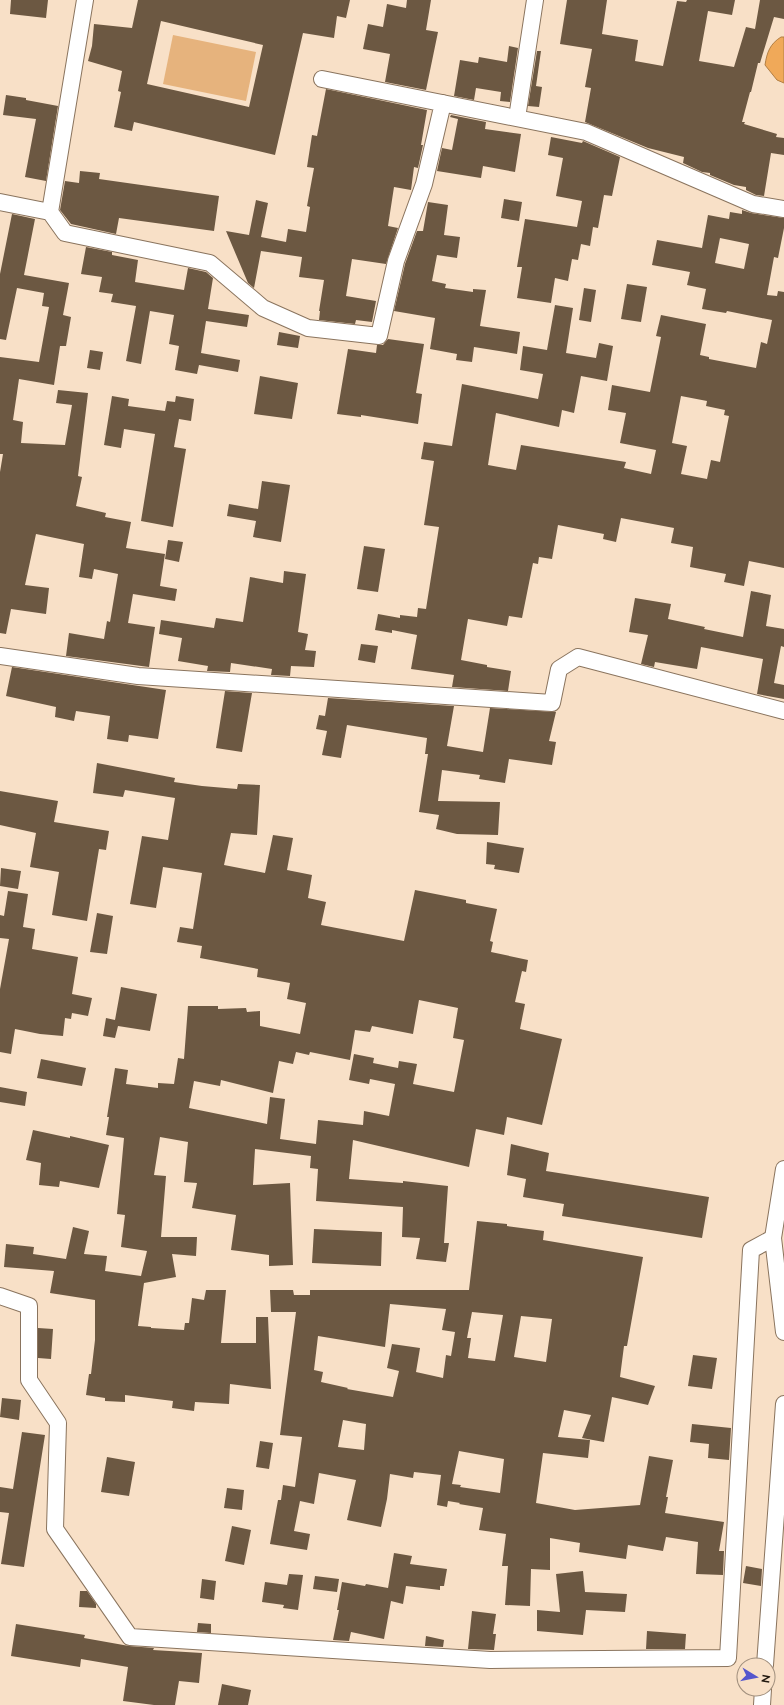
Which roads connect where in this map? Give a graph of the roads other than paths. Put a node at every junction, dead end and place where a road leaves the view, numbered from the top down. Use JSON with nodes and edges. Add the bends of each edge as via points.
{"nodes":[{"id":1,"x":85,"y":0,"type":"edge"},
{"id":2,"x":535,"y":0,"type":"edge"},
{"id":3,"x":322,"y":79,"type":"dead end"},
{"id":4,"x":443,"y":104,"type":"junction"},
{"id":5,"x":516,"y":118,"type":"junction"},
{"id":6,"x":0,"y":202,"type":"edge"},
{"id":7,"x":784,"y":209,"type":"edge"},
{"id":8,"x":50,"y":212,"type":"junction"},
{"id":9,"x":0,"y":656,"type":"edge"},
{"id":10,"x":784,"y":711,"type":"edge"},
{"id":11,"x":784,"y":1169,"type":"edge"},
{"id":12,"x":773,"y":1238,"type":"junction"},
{"id":13,"x":0,"y":1296,"type":"edge"},
{"id":14,"x":784,"y":1332,"type":"edge"},
{"id":15,"x":784,"y":1404,"type":"edge"},
{"id":16,"x":766,"y":1657,"type":"edge"}],
"edges":[{"from":1,"to":8,"type":"street"},
{"from":2,"to":5,"type":"street"},
{"from":3,"to":4,"type":"street"},
{"from":4,"to":5,"type":"street"},
{"from":4,"to":8,"type":"street","via":[[424,184],[396,261],[379,336],[308,328],[263,308],[210,263],[65,233]]},
{"from":5,"to":7,"type":"street","via":[[586,132],[753,204]]},
{"from":6,"to":8,"type":"street"},
{"from":9,"to":10,"type":"street","via":[[138,676],[552,703],[559,669],[578,657]]},
{"from":11,"to":12,"type":"street"},
{"from":12,"to":13,"type":"street","via":[[751,1250],[728,1658],[490,1660],[130,1637],[55,1528],[58,1423],[29,1380],[29,1306]]},
{"from":12,"to":14,"type":"street"},
{"from":15,"to":16,"type":"street"}]}
